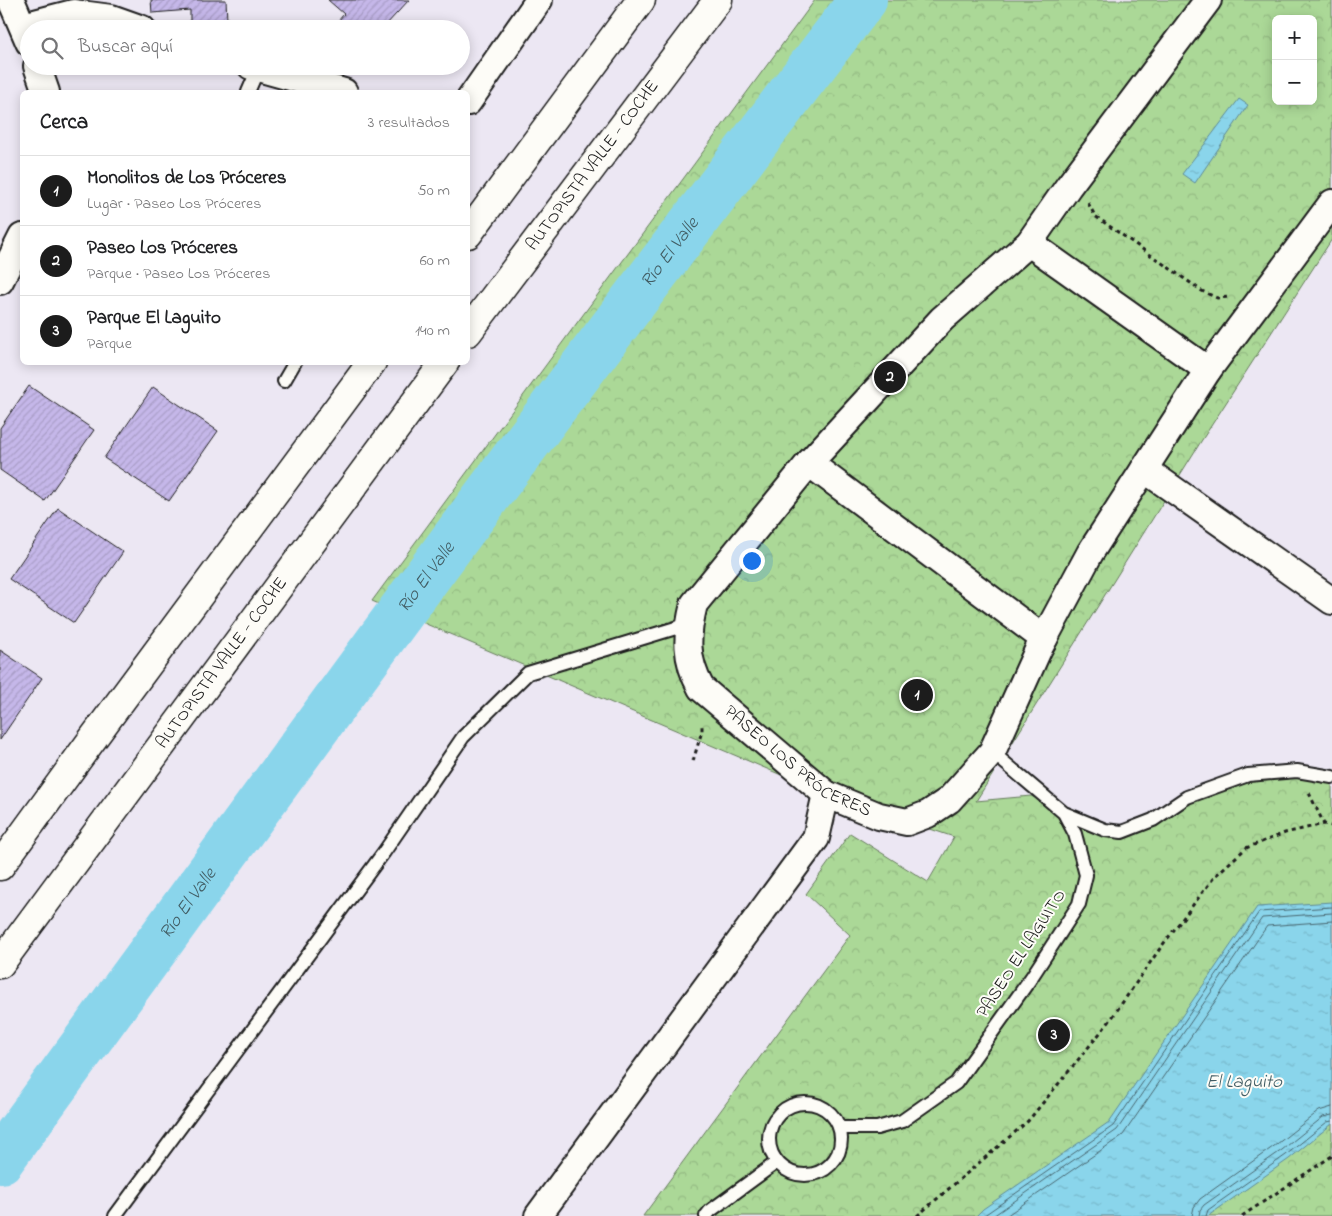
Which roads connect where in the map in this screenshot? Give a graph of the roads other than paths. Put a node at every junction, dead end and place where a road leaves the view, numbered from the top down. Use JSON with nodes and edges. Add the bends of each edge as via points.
{"nodes":[{"id":1,"x":11,"y":0,"type":"edge"},
{"id":2,"x":539,"y":0,"type":"edge"},
{"id":3,"x":641,"y":0,"type":"edge"},
{"id":4,"x":718,"y":0,"type":"edge"},
{"id":5,"x":1208,"y":0,"type":"edge"},
{"id":6,"x":20,"y":20,"type":"edge"},
{"id":7,"x":57,"y":20,"type":"edge"},
{"id":8,"x":117,"y":20,"type":"edge"},
{"id":9,"x":40,"y":75,"type":"edge"},
{"id":10,"x":252,"y":75,"type":"edge"},
{"id":11,"x":280,"y":75,"type":"edge"},
{"id":12,"x":45,"y":90,"type":"edge"},
{"id":13,"x":248,"y":90,"type":"edge"},
{"id":14,"x":336,"y":90,"type":"edge"},
{"id":15,"x":470,"y":99,"type":"edge"},
{"id":16,"x":1332,"y":203,"type":"edge"},
{"id":17,"x":470,"y":231,"type":"edge"},
{"id":18,"x":20,"y":241,"type":"edge"},
{"id":19,"x":1030,"y":243,"type":"junction"},
{"id":20,"x":0,"y":281,"type":"edge"},
{"id":21,"x":470,"y":329,"type":"edge"},
{"id":22,"x":293,"y":365,"type":"edge"},
{"id":23,"x":370,"y":365,"type":"edge"},
{"id":24,"x":443,"y":365,"type":"edge"},
{"id":25,"x":1208,"y":370,"type":"junction"},
{"id":26,"x":284,"y":381,"type":"dead end"},
{"id":27,"x":809,"y":463,"type":"junction"},
{"id":28,"x":1144,"y":469,"type":"junction"},
{"id":29,"x":1332,"y":601,"type":"edge"},
{"id":30,"x":689,"y":624,"type":"junction"},
{"id":31,"x":1044,"y":639,"type":"junction"},
{"id":32,"x":992,"y":752,"type":"junction"},
{"id":33,"x":1332,"y":777,"type":"edge"},
{"id":34,"x":826,"y":794,"type":"junction"},
{"id":35,"x":1064,"y":813,"type":"junction"},
{"id":36,"x":0,"y":866,"type":"edge"},
{"id":37,"x":0,"y":964,"type":"edge"},
{"id":38,"x":840,"y":1128,"type":"junction"},
{"id":39,"x":777,"y":1162,"type":"junction"},
{"id":40,"x":115,"y":1216,"type":"edge"},
{"id":41,"x":538,"y":1216,"type":"edge"},
{"id":42,"x":706,"y":1216,"type":"edge"}],
"edges":[{"from":1,"to":6,"type":"street"},
{"from":2,"to":15,"type":"street"},
{"from":3,"to":17,"type":"highway"},
{"from":4,"to":21,"type":"highway","name":"AUTOPISTA VALLE - COCHE"},
{"from":5,"to":19,"type":"street","name":"PASEO LOS PRÓCERES"},
{"from":7,"to":8,"type":"street","via":[[73,13]]},
{"from":9,"to":12,"type":"street"},
{"from":10,"to":13,"type":"lane"},
{"from":11,"to":14,"type":"street"},
{"from":16,"to":25,"type":"street","name":"PASEO LOS PRÓCERES"},
{"from":18,"to":20,"type":"street"},
{"from":19,"to":25,"type":"street"},
{"from":19,"to":27,"type":"street","name":"PASEO LOS PRÓCERES","via":[[942,318]]},
{"from":22,"to":26,"type":"lane"},
{"from":23,"to":36,"type":"highway"},
{"from":24,"to":37,"type":"highway","name":"AUTOPISTA VALLE - COCHE"},
{"from":25,"to":28,"type":"street","name":"PASEO LOS PRÓCERES"},
{"from":27,"to":30,"type":"street","name":"PASEO LOS PRÓCERES","via":[[694,604]]},
{"from":27,"to":31,"type":"street"},
{"from":28,"to":29,"type":"street"},
{"from":28,"to":31,"type":"street","name":"PASEO LOS PRÓCERES","via":[[1090,553]]},
{"from":30,"to":34,"type":"street","name":"PASEO LOS PRÓCERES","via":[[688,651],[693,673],[701,688]]},
{"from":30,"to":40,"type":"lane","via":[[528,673],[463,737],[384,852]]},
{"from":31,"to":32,"type":"street","name":"PASEO LOS PRÓCERES"},
{"from":32,"to":34,"type":"street","name":"PASEO LOS PRÓCERES","via":[[950,800],[907,822],[878,816]]},
{"from":32,"to":35,"type":"lane"},
{"from":33,"to":35,"type":"lane","via":[[1297,771],[1248,775],[1187,796],[1153,820],[1122,832],[1105,830]]},
{"from":34,"to":41,"type":"street","via":[[816,838]]},
{"from":35,"to":38,"type":"lane","name":"PASEO EL LAGUITO","via":[[1076,834],[1086,875],[1079,904],[1031,978],[956,1083],[902,1121],[877,1128]]},
{"from":38,"to":39,"type":"lane","via":[[842,1139],[835,1160],[822,1170],[806,1175],[795,1174]]},
{"from":38,"to":39,"type":"lane","via":[[826,1109],[804,1102],[793,1104],[775,1118],[770,1129],[768,1140]]},
{"from":39,"to":42,"type":"lane"}]}
